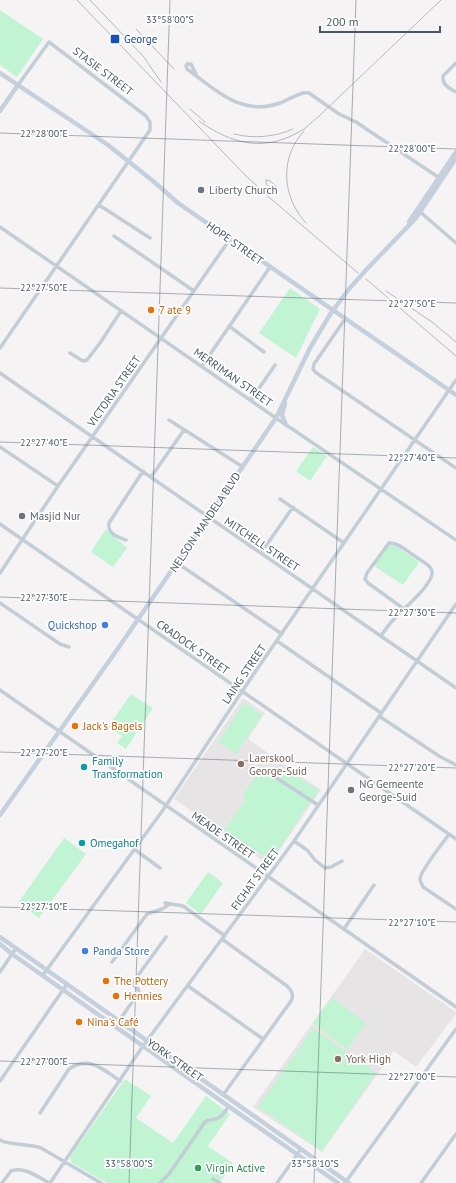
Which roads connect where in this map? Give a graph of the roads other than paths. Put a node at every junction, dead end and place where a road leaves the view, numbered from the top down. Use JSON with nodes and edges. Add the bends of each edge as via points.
{"nodes":[{"id":1,"x":456,"y":63,"type":"edge"},
{"id":2,"x":0,"y":73,"type":"edge"},
{"id":3,"x":196,"y":74,"type":"dead end"},
{"id":4,"x":18,"y":85,"type":"junction"},
{"id":5,"x":456,"y":92,"type":"edge"},
{"id":6,"x":0,"y":111,"type":"edge"},
{"id":7,"x":456,"y":152,"type":"edge"},
{"id":8,"x":456,"y":158,"type":"edge"},
{"id":9,"x":129,"y":162,"type":"junction"},
{"id":10,"x":440,"y":178,"type":"junction"},
{"id":11,"x":99,"y":205,"type":"junction"},
{"id":12,"x":418,"y":211,"type":"junction"},
{"id":13,"x":0,"y":227,"type":"edge"},
{"id":14,"x":114,"y":236,"type":"dead end"},
{"id":15,"x":150,"y":238,"type":"dead end"},
{"id":16,"x":230,"y":239,"type":"junction"},
{"id":17,"x":456,"y":243,"type":"edge"},
{"id":18,"x":57,"y":265,"type":"junction"},
{"id":19,"x":270,"y":267,"type":"junction"},
{"id":20,"x":194,"y":291,"type":"junction"},
{"id":21,"x":121,"y":311,"type":"junction"},
{"id":22,"x":345,"y":319,"type":"junction"},
{"id":23,"x":229,"y":326,"type":"junction"},
{"id":24,"x":161,"y":338,"type":"junction"},
{"id":25,"x":0,"y":348,"type":"edge"},
{"id":26,"x":264,"y":352,"type":"dead end"},
{"id":27,"x":70,"y":353,"type":"dead end"},
{"id":28,"x":202,"y":366,"type":"junction"},
{"id":29,"x":275,"y":366,"type":"dead end"},
{"id":30,"x":0,"y":373,"type":"edge"},
{"id":31,"x":456,"y":380,"type":"edge"},
{"id":32,"x":450,"y":390,"type":"junction"},
{"id":33,"x":456,"y":394,"type":"edge"},
{"id":34,"x":287,"y":396,"type":"junction"},
{"id":35,"x":251,"y":400,"type":"junction"},
{"id":36,"x":276,"y":418,"type":"junction"},
{"id":37,"x":169,"y":420,"type":"dead end"},
{"id":38,"x":286,"y":425,"type":"junction"},
{"id":39,"x":184,"y":430,"type":"junction"},
{"id":40,"x":93,"y":437,"type":"junction"},
{"id":41,"x":415,"y":440,"type":"junction"},
{"id":42,"x":0,"y":447,"type":"edge"},
{"id":43,"x":243,"y":467,"type":"junction"},
{"id":44,"x":456,"y":468,"type":"edge"},
{"id":45,"x":143,"y":471,"type":"junction"},
{"id":46,"x":151,"y":477,"type":"junction"},
{"id":47,"x":58,"y":486,"type":"junction"},
{"id":48,"x":381,"y":490,"type":"junction"},
{"id":49,"x":280,"y":499,"type":"dead end"},
{"id":50,"x":293,"y":507,"type":"junction"},
{"id":51,"x":208,"y":518,"type":"junction"},
{"id":52,"x":0,"y":524,"type":"edge"},
{"id":53,"x":22,"y":540,"type":"junction"},
{"id":54,"x":126,"y":540,"type":"dead end"},
{"id":55,"x":456,"y":540,"type":"edge"},
{"id":56,"x":344,"y":543,"type":"junction"},
{"id":57,"x":261,"y":553,"type":"junction"},
{"id":58,"x":177,"y":563,"type":"junction"},
{"id":59,"x":0,"y":573,"type":"edge"},
{"id":60,"x":312,"y":589,"type":"junction"},
{"id":61,"x":0,"y":603,"type":"edge"},
{"id":62,"x":456,"y":604,"type":"edge"},
{"id":63,"x":404,"y":609,"type":"junction"},
{"id":64,"x":138,"y":620,"type":"junction"},
{"id":65,"x":282,"y":634,"type":"junction"},
{"id":66,"x":381,"y":636,"type":"junction"},
{"id":67,"x":277,"y":640,"type":"junction"},
{"id":68,"x":69,"y":647,"type":"dead end"},
{"id":69,"x":416,"y":660,"type":"junction"},
{"id":70,"x":456,"y":688,"type":"edge"},
{"id":71,"x":0,"y":690,"type":"edge"},
{"id":72,"x":242,"y":692,"type":"junction"},
{"id":73,"x":380,"y":714,"type":"junction"},
{"id":74,"x":60,"y":731,"type":"junction"},
{"id":75,"x":347,"y":764,"type":"junction"},
{"id":76,"x":456,"y":765,"type":"edge"},
{"id":77,"x":275,"y":777,"type":"dead end"},
{"id":78,"x":166,"y":805,"type":"junction"},
{"id":79,"x":318,"y":805,"type":"junction"},
{"id":80,"x":0,"y":814,"type":"edge"},
{"id":81,"x":449,"y":834,"type":"junction"},
{"id":82,"x":456,"y":839,"type":"edge"},
{"id":83,"x":294,"y":841,"type":"junction"},
{"id":84,"x":134,"y":849,"type":"junction"},
{"id":85,"x":342,"y":861,"type":"dead end"},
{"id":86,"x":160,"y":868,"type":"dead end"},
{"id":87,"x":267,"y":877,"type":"junction"},
{"id":88,"x":374,"y":885,"type":"dead end"},
{"id":89,"x":165,"y":903,"type":"dead end"},
{"id":90,"x":170,"y":904,"type":"junction"},
{"id":91,"x":456,"y":910,"type":"edge"},
{"id":92,"x":344,"y":929,"type":"junction"},
{"id":93,"x":0,"y":937,"type":"edge"},
{"id":94,"x":166,"y":937,"type":"dead end"},
{"id":95,"x":223,"y":938,"type":"junction"},
{"id":96,"x":0,"y":944,"type":"edge"},
{"id":97,"x":16,"y":948,"type":"junction"},
{"id":98,"x":12,"y":954,"type":"junction"},
{"id":99,"x":112,"y":962,"type":"dead end"},
{"id":100,"x":46,"y":970,"type":"junction"},
{"id":101,"x":0,"y":972,"type":"edge"},
{"id":102,"x":42,"y":975,"type":"junction"},
{"id":103,"x":67,"y":984,"type":"junction"},
{"id":104,"x":188,"y":986,"type":"junction"},
{"id":105,"x":63,"y":990,"type":"junction"},
{"id":106,"x":456,"y":1007,"type":"edge"},
{"id":107,"x":119,"y":1021,"type":"junction"},
{"id":108,"x":456,"y":1029,"type":"edge"},
{"id":109,"x":263,"y":1039,"type":"junction"},
{"id":110,"x":147,"y":1041,"type":"junction"},
{"id":111,"x":143,"y":1046,"type":"junction"},
{"id":112,"x":120,"y":1080,"type":"junction"},
{"id":113,"x":0,"y":1081,"type":"edge"},
{"id":114,"x":224,"y":1095,"type":"junction"},
{"id":115,"x":229,"y":1106,"type":"junction"},
{"id":116,"x":40,"y":1113,"type":"dead end"},
{"id":117,"x":456,"y":1134,"type":"edge"},
{"id":118,"x":0,"y":1140,"type":"edge"},
{"id":119,"x":301,"y":1149,"type":"junction"},
{"id":120,"x":297,"y":1154,"type":"junction"},
{"id":121,"x":64,"y":1162,"type":"junction"},
{"id":122,"x":213,"y":1179,"type":"dead end"},
{"id":123,"x":347,"y":1182,"type":"edge"},
{"id":124,"x":2,"y":1183,"type":"edge"},
{"id":125,"x":50,"y":1183,"type":"edge"},
{"id":126,"x":101,"y":1183,"type":"edge"},
{"id":127,"x":160,"y":1183,"type":"edge"},
{"id":128,"x":220,"y":1183,"type":"edge"},
{"id":129,"x":277,"y":1183,"type":"edge"},
{"id":130,"x":338,"y":1183,"type":"edge"},
{"id":131,"x":421,"y":1183,"type":"edge"}],
"edges":[{"from":1,"to":5,"type":"street","via":[[443,79],[445,86]]},
{"from":2,"to":4,"type":"street","name":"HOPE STREET"},
{"from":3,"to":10,"type":"street","via":[[229,100],[255,107],[270,107],[306,92]]},
{"from":4,"to":6,"type":"street"},
{"from":4,"to":9,"type":"street","name":"HOPE STREET"},
{"from":4,"to":9,"type":"street","name":"STASIE STREET","via":[[49,42],[146,116],[150,122],[150,130]]},
{"from":7,"to":10,"type":"street","name":"NELSON MANDELA BLVD"},
{"from":8,"to":10,"type":"street","name":"NELSON MANDELA BLVD"},
{"from":9,"to":11,"type":"street"},
{"from":9,"to":16,"type":"street","name":"HOPE STREET","via":[[178,203]]},
{"from":10,"to":12,"type":"street","name":"NELSON MANDELA BLVD"},
{"from":11,"to":15,"type":"street"},
{"from":11,"to":18,"type":"street"},
{"from":12,"to":17,"type":"street"},
{"from":12,"to":34,"type":"street","name":"NELSON MANDELA BLVD","via":[[331,313]]},
{"from":13,"to":18,"type":"street","name":"MERRIMAN STREET"},
{"from":14,"to":20,"type":"street"},
{"from":16,"to":19,"type":"street","name":"HOPE STREET"},
{"from":16,"to":20,"type":"street","name":"VICTORIA STREET"},
{"from":18,"to":21,"type":"street","name":"MERRIMAN STREET"},
{"from":18,"to":25,"type":"street"},
{"from":19,"to":22,"type":"street","name":"HOPE STREET"},
{"from":19,"to":23,"type":"street"},
{"from":20,"to":24,"type":"street","name":"VICTORIA STREET"},
{"from":21,"to":24,"type":"street","name":"MERRIMAN STREET"},
{"from":21,"to":27,"type":"street","via":[[87,360],[83,361]]},
{"from":22,"to":32,"type":"street","name":"HOPE STREET"},
{"from":22,"to":41,"type":"street","via":[[313,369]]},
{"from":23,"to":26,"type":"street"},
{"from":23,"to":28,"type":"street"},
{"from":24,"to":28,"type":"street","name":"MERRIMAN STREET"},
{"from":24,"to":40,"type":"street","name":"VICTORIA STREET"},
{"from":28,"to":35,"type":"street","name":"MERRIMAN STREET"},
{"from":29,"to":35,"type":"street"},
{"from":30,"to":40,"type":"street","name":"MITCHELL STREET"},
{"from":31,"to":32,"type":"street","name":"LAING STREET"},
{"from":32,"to":33,"type":"street","name":"HOPE STREET"},
{"from":32,"to":41,"type":"street","name":"LAING STREET"},
{"from":34,"to":36,"type":"street","name":"NELSON MANDELA BLVD"},
{"from":34,"to":38,"type":"street","via":[[282,415]]},
{"from":35,"to":36,"type":"street","name":"MERRIMAN STREET"},
{"from":36,"to":38,"type":"street","name":"MERRIMAN STREET"},
{"from":36,"to":43,"type":"street","name":"NELSON MANDELA BLVD"},
{"from":37,"to":39,"type":"street"},
{"from":38,"to":48,"type":"street","name":"MERRIMAN STREET"},
{"from":39,"to":43,"type":"street"},
{"from":39,"to":46,"type":"street"},
{"from":40,"to":45,"type":"street","name":"MITCHELL STREET"},
{"from":40,"to":47,"type":"street","name":"VICTORIA STREET"},
{"from":41,"to":44,"type":"street"},
{"from":41,"to":48,"type":"street","name":"LAING STREET"},
{"from":42,"to":47,"type":"street"},
{"from":43,"to":51,"type":"street","name":"NELSON MANDELA BLVD"},
{"from":45,"to":46,"type":"street","name":"MITCHELL STREET"},
{"from":45,"to":54,"type":"street","via":[[109,523],[108,529]]},
{"from":46,"to":51,"type":"street","name":"MITCHELL STREET"},
{"from":47,"to":53,"type":"street","name":"VICTORIA STREET"},
{"from":48,"to":55,"type":"street","name":"MERRIMAN STREET"},
{"from":48,"to":56,"type":"street","name":"LAING STREET"},
{"from":49,"to":50,"type":"street"},
{"from":50,"to":56,"type":"street"},
{"from":50,"to":57,"type":"street"},
{"from":51,"to":57,"type":"street","name":"MITCHELL STREET"},
{"from":51,"to":58,"type":"street","name":"NELSON MANDELA BLVD"},
{"from":52,"to":53,"type":"street","name":"CRADOCK STREET"},
{"from":53,"to":59,"type":"street","name":"VICTORIA STREET"},
{"from":53,"to":64,"type":"street","name":"CRADOCK STREET"},
{"from":56,"to":60,"type":"street","name":"LAING STREET"},
{"from":57,"to":60,"type":"street","name":"MITCHELL STREET"},
{"from":58,"to":64,"type":"street","name":"NELSON MANDELA BLVD"},
{"from":58,"to":65,"type":"street"},
{"from":60,"to":65,"type":"street","name":"LAING STREET"},
{"from":60,"to":66,"type":"street","name":"MITCHELL STREET"},
{"from":61,"to":68,"type":"street","via":[[60,644]]},
{"from":62,"to":69,"type":"street","name":"FICHAT STREET"},
{"from":63,"to":63,"type":"street","via":[[421,592],[432,571],[424,562],[391,543],[386,545],[365,579]]},
{"from":63,"to":66,"type":"street"},
{"from":64,"to":72,"type":"street","name":"CRADOCK STREET"},
{"from":64,"to":74,"type":"street","name":"NELSON MANDELA BLVD"},
{"from":65,"to":67,"type":"street","name":"LAING STREET"},
{"from":66,"to":69,"type":"street","name":"MITCHELL STREET"},
{"from":67,"to":72,"type":"street","name":"LAING STREET"},
{"from":67,"to":73,"type":"street"},
{"from":69,"to":70,"type":"street","name":"MITCHELL STREET"},
{"from":69,"to":73,"type":"street","name":"FICHAT STREET"},
{"from":71,"to":74,"type":"street","name":"MEADE STREET"},
{"from":72,"to":75,"type":"street","name":"CRADOCK STREET"},
{"from":72,"to":78,"type":"street","name":"LAING STREET"},
{"from":73,"to":75,"type":"street","name":"FICHAT STREET"},
{"from":73,"to":76,"type":"street"},
{"from":74,"to":78,"type":"street","name":"MEADE STREET"},
{"from":74,"to":80,"type":"street","name":"NELSON MANDELA BLVD"},
{"from":75,"to":79,"type":"street","name":"FICHAT STREET"},
{"from":75,"to":81,"type":"street","name":"CRADOCK STREET"},
{"from":77,"to":79,"type":"street"},
{"from":78,"to":84,"type":"street","name":"LAING STREET"},
{"from":78,"to":87,"type":"street","name":"MEADE STREET"},
{"from":79,"to":83,"type":"street","name":"FICHAT STREET"},
{"from":81,"to":82,"type":"street","name":"CRADOCK STREET"},
{"from":81,"to":91,"type":"street","via":[[420,878],[424,887]]},
{"from":83,"to":85,"type":"street","via":[[325,868]]},
{"from":83,"to":87,"type":"street","name":"FICHAT STREET"},
{"from":84,"to":86,"type":"street"},
{"from":84,"to":100,"type":"street","name":"LAING STREET"},
{"from":87,"to":92,"type":"street","name":"MEADE STREET"},
{"from":87,"to":95,"type":"street","name":"FICHAT STREET"},
{"from":88,"to":92,"type":"street"},
{"from":89,"to":90,"type":"street"},
{"from":90,"to":95,"type":"street","via":[[183,906]]},
{"from":90,"to":99,"type":"street","via":[[146,915]]},
{"from":92,"to":106,"type":"street","name":"MEADE STREET"},
{"from":93,"to":97,"type":"street","name":"YORK STREET"},
{"from":94,"to":107,"type":"street","via":[[134,981],[139,992]]},
{"from":95,"to":104,"type":"street","name":"FICHAT STREET"},
{"from":95,"to":109,"type":"street","via":[[292,992],[293,998]]},
{"from":96,"to":98,"type":"street","name":"YORK STREET"},
{"from":97,"to":98,"type":"street"},
{"from":97,"to":100,"type":"street","name":"YORK STREET"},
{"from":98,"to":101,"type":"street"},
{"from":98,"to":102,"type":"street","name":"YORK STREET"},
{"from":100,"to":102,"type":"street","name":"LAING STREET"},
{"from":100,"to":103,"type":"street","name":"YORK STREET"},
{"from":102,"to":105,"type":"street","name":"YORK STREET"},
{"from":103,"to":105,"type":"street"},
{"from":103,"to":107,"type":"street","name":"YORK STREET"},
{"from":104,"to":109,"type":"street"},
{"from":104,"to":110,"type":"street","name":"FICHAT STREET"},
{"from":105,"to":111,"type":"street","name":"YORK STREET"},
{"from":105,"to":113,"type":"street"},
{"from":107,"to":110,"type":"street","name":"YORK STREET"},
{"from":108,"to":123,"type":"street"},
{"from":109,"to":114,"type":"street"},
{"from":110,"to":111,"type":"street","name":"FICHAT STREET"},
{"from":110,"to":114,"type":"street","name":"YORK STREET"},
{"from":111,"to":112,"type":"street","name":"FICHAT STREET"},
{"from":111,"to":115,"type":"street","name":"YORK STREET"},
{"from":112,"to":116,"type":"street","via":[[96,1065],[74,1066],[69,1069]]},
{"from":112,"to":121,"type":"street","name":"FICHAT STREET"},
{"from":114,"to":119,"type":"street","name":"YORK STREET"},
{"from":115,"to":120,"type":"street","name":"YORK STREET"},
{"from":115,"to":127,"type":"street","via":[[220,1117],[205,1122]]},
{"from":117,"to":131,"type":"street"},
{"from":118,"to":121,"type":"street","via":[[38,1147]]},
{"from":119,"to":120,"type":"street"},
{"from":119,"to":123,"type":"street","name":"YORK STREET"},
{"from":120,"to":129,"type":"street"},
{"from":120,"to":130,"type":"street","name":"YORK STREET"},
{"from":121,"to":125,"type":"street","name":"FICHAT STREET"},
{"from":121,"to":126,"type":"street"},
{"from":122,"to":128,"type":"street"},
{"from":124,"to":125,"type":"street","via":[[15,1169],[28,1172]]}]}
